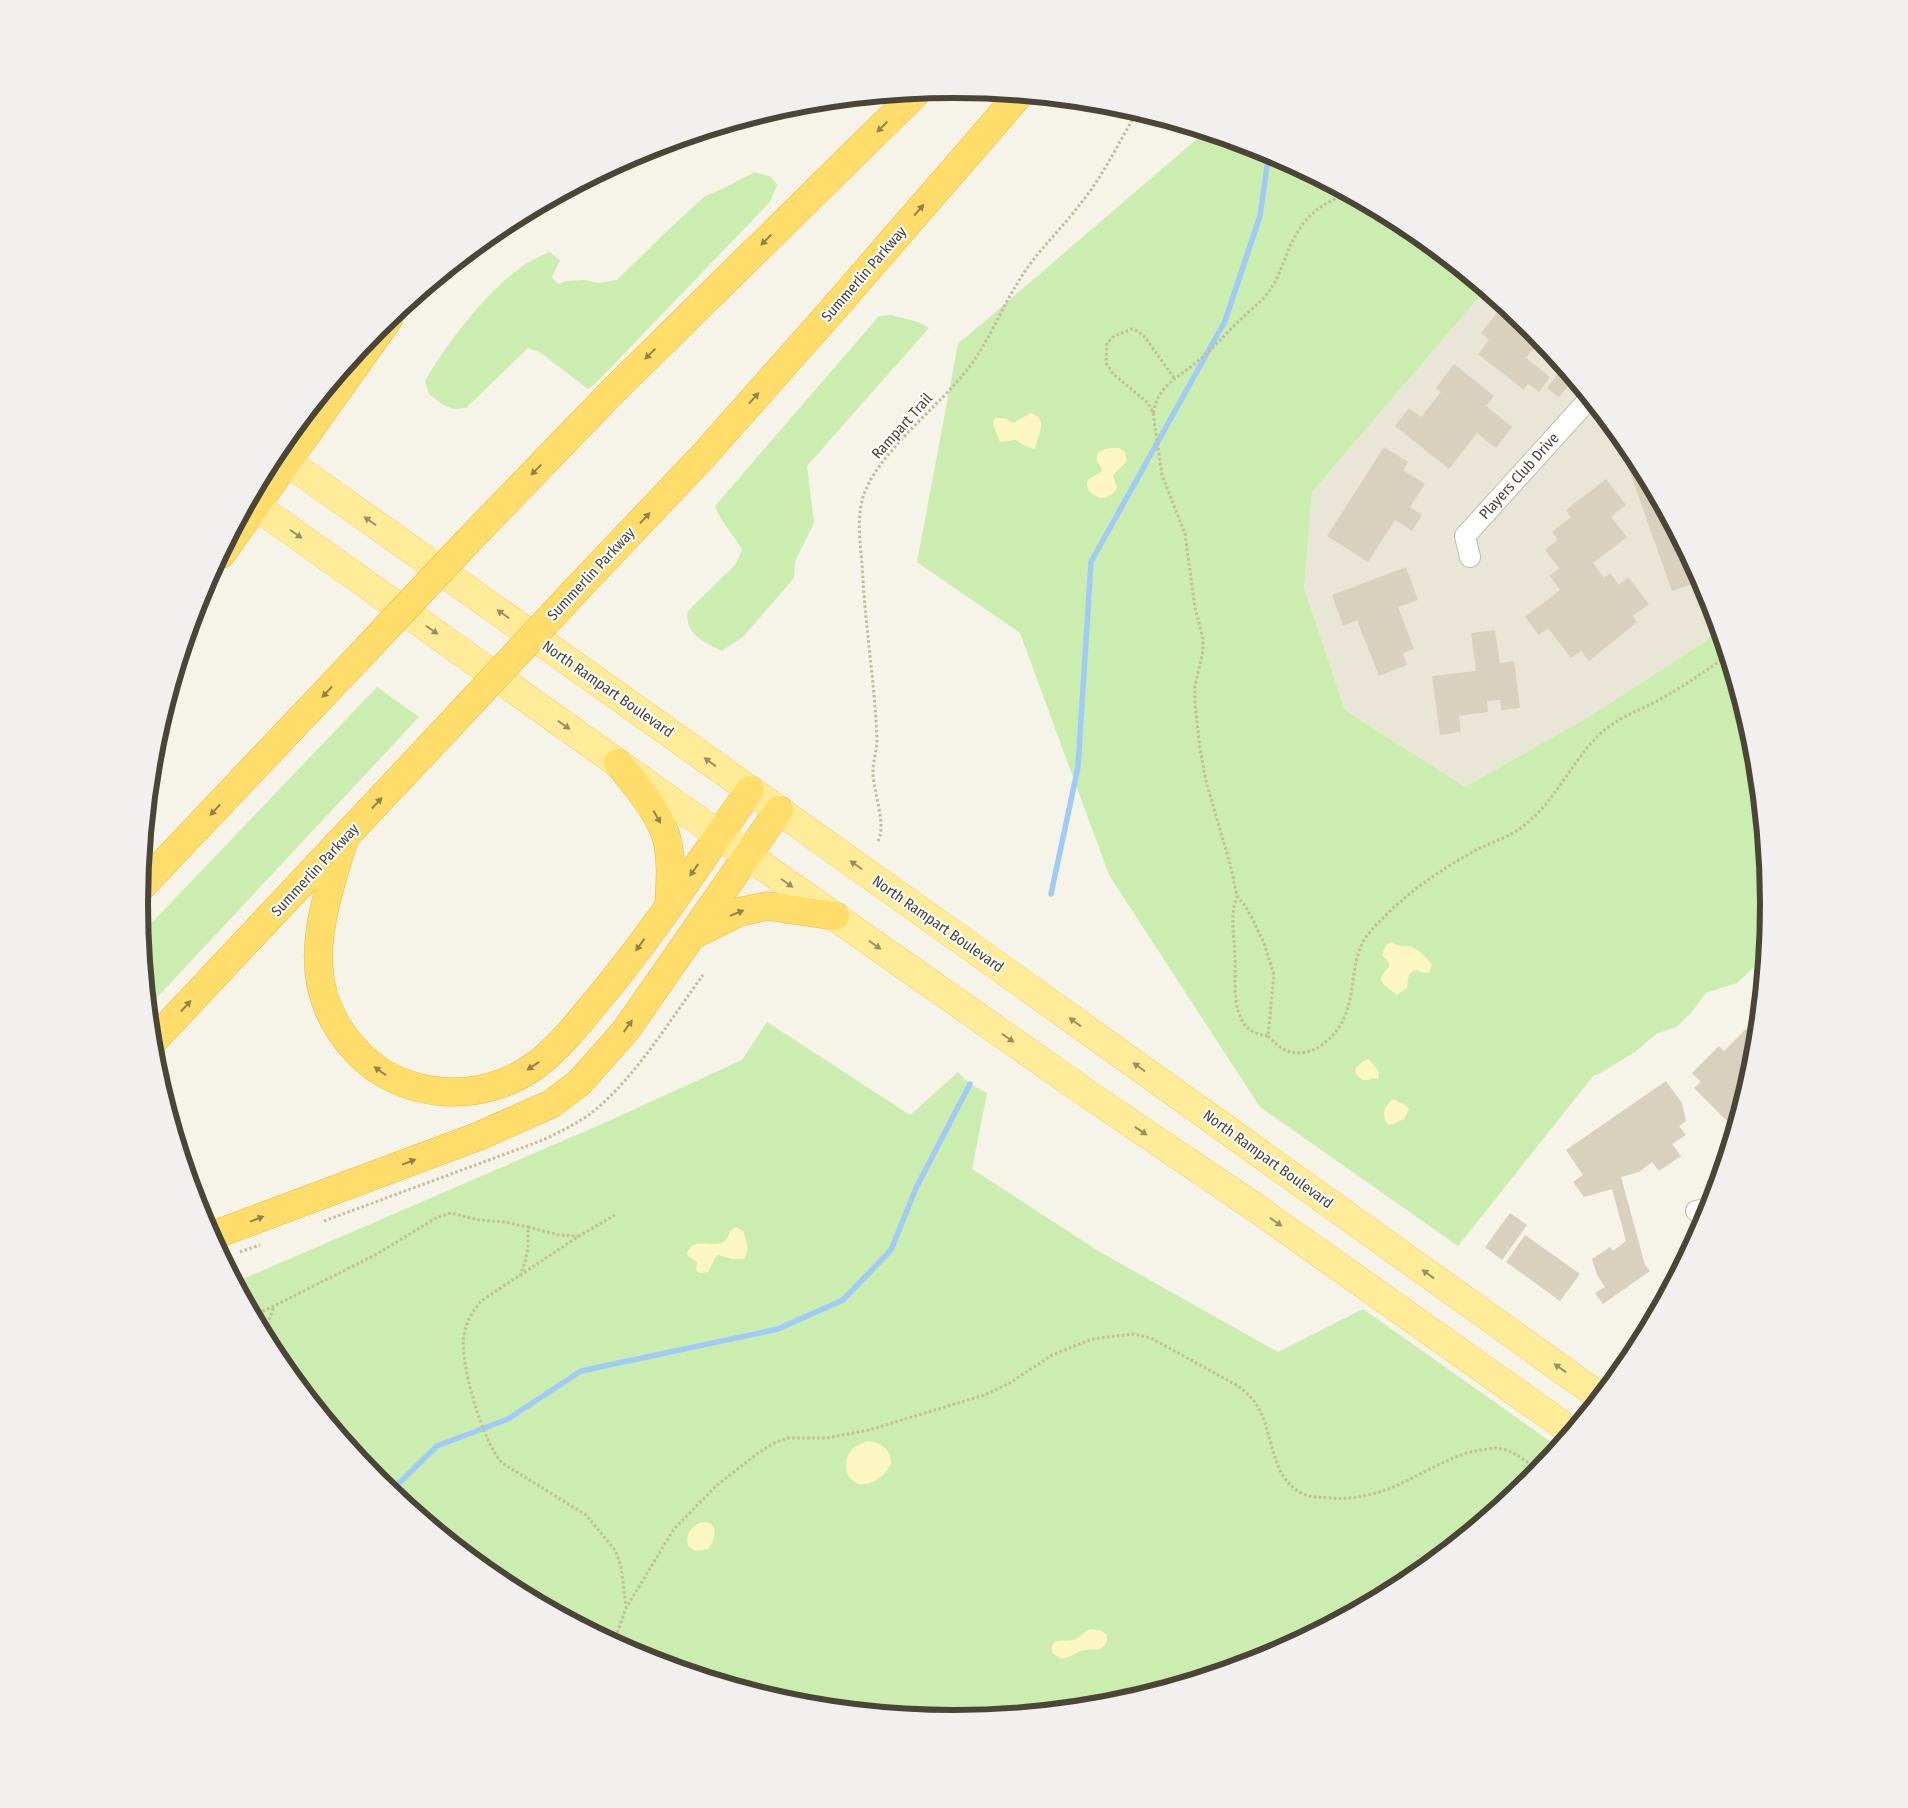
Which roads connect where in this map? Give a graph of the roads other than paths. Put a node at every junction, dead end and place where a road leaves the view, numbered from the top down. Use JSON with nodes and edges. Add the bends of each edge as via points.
{"nodes":[{"id":1,"x":910,"y":99,"type":"edge"},
{"id":2,"x":1014,"y":100,"type":"edge"},
{"id":3,"x":329,"y":394,"type":"edge"},
{"id":4,"x":1586,"y":403,"type":"edge"},
{"id":5,"x":292,"y":444,"type":"edge"},
{"id":6,"x":281,"y":458,"type":"edge"},
{"id":7,"x":254,"y":504,"type":"edge"},
{"id":8,"x":1470,"y":557,"type":"dead end"},
{"id":9,"x":618,"y":763,"type":"junction"},
{"id":10,"x":750,"y":790,"type":"junction"},
{"id":11,"x":778,"y":810,"type":"junction"},
{"id":12,"x":718,"y":835,"type":"junction"},
{"id":13,"x":344,"y":839,"type":"junction"},
{"id":14,"x":747,"y":855,"type":"junction"},
{"id":15,"x":148,"y":879,"type":"edge"},
{"id":16,"x":669,"y":906,"type":"junction"},
{"id":17,"x":835,"y":916,"type":"junction"},
{"id":18,"x":693,"y":935,"type":"junction"},
{"id":19,"x":159,"y":1035,"type":"edge"},
{"id":20,"x":218,"y":1234,"type":"edge"},
{"id":21,"x":1595,"y":1393,"type":"edge"},
{"id":22,"x":1567,"y":1428,"type":"edge"}],
"edges":[{"from":1,"to":15,"type":"highway","one_way":true,"bridge":true,"via":[[614,390]]},
{"from":13,"to":2,"type":"highway","name":"Summerlin Parkway","one_way":true,"bridge":true,"via":[[704,455]]},
{"from":3,"to":5,"type":"highway"},
{"from":4,"to":8,"type":"street","name":"Players Club Drive","via":[[1464,536]]},
{"from":10,"to":6,"type":"main road","name":"North Rampart Boulevard","one_way":true},
{"from":7,"to":9,"type":"main road","one_way":true},
{"from":9,"to":12,"type":"main road"},
{"from":9,"to":16,"type":"highway","one_way":true,"via":[[645,796],[668,842]]},
{"from":10,"to":11,"type":"main road","name":"North Rampart Boulevard"},
{"from":10,"to":12,"type":"highway"},
{"from":11,"to":14,"type":"highway"},
{"from":21,"to":11,"type":"main road","name":"North Rampart Boulevard","one_way":true},
{"from":12,"to":14,"type":"main road"},
{"from":12,"to":16,"type":"highway","one_way":true},
{"from":16,"to":13,"type":"highway","one_way":true,"via":[[565,1039],[534,1066],[511,1080],[475,1090],[452,1093],[415,1088],[385,1075],[361,1055],[342,1033],[324,996],[319,975],[319,938]]},
{"from":19,"to":13,"type":"highway","name":"Summerlin Parkway","one_way":true},
{"from":14,"to":17,"type":"main road","one_way":true},
{"from":14,"to":18,"type":"highway"},
{"from":18,"to":17,"type":"highway","one_way":true,"via":[[738,912],[767,906]]},
{"from":17,"to":22,"type":"main road","one_way":true},
{"from":20,"to":18,"type":"highway","one_way":true,"via":[[479,1136],[552,1104],[598,1064]]}]}
